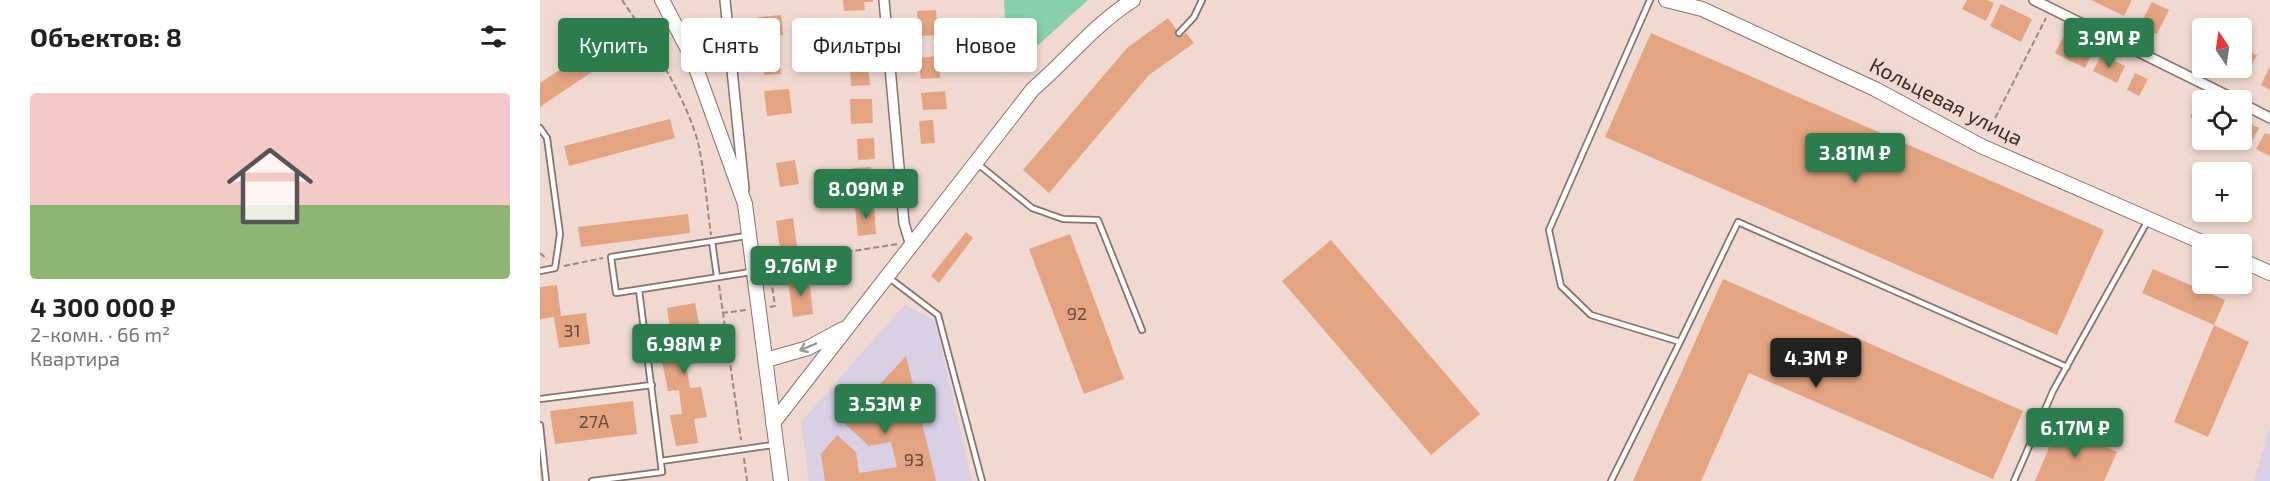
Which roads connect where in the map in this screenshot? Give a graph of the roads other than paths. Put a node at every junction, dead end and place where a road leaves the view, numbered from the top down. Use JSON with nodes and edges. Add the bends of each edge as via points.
{"nodes":[{"id":1,"x":662,"y":0,"type":"edge"},
{"id":2,"x":725,"y":0,"type":"edge"},
{"id":3,"x":884,"y":0,"type":"edge"},
{"id":4,"x":1133,"y":0,"type":"edge"},
{"id":5,"x":1202,"y":0,"type":"edge"},
{"id":6,"x":1650,"y":0,"type":"edge"},
{"id":7,"x":1666,"y":0,"type":"edge"},
{"id":8,"x":2034,"y":0,"type":"edge"},
{"id":9,"x":2053,"y":4,"type":"edge"},
{"id":10,"x":1179,"y":33,"type":"dead end"},
{"id":11,"x":2217,"y":90,"type":"edge"},
{"id":12,"x":2252,"y":109,"type":"edge"},
{"id":13,"x":2270,"y":118,"type":"edge"},
{"id":14,"x":540,"y":128,"type":"edge"},
{"id":15,"x":976,"y":162,"type":"junction"},
{"id":16,"x":745,"y":204,"type":"junction"},
{"id":17,"x":2148,"y":219,"type":"junction"},
{"id":18,"x":750,"y":236,"type":"junction"},
{"id":19,"x":2192,"y":238,"type":"edge"},
{"id":20,"x":712,"y":241,"type":"junction"},
{"id":21,"x":911,"y":246,"type":"junction"},
{"id":22,"x":2252,"y":265,"type":"edge"},
{"id":23,"x":540,"y":271,"type":"edge"},
{"id":24,"x":754,"y":271,"type":"junction"},
{"id":25,"x":2270,"y":273,"type":"edge"},
{"id":26,"x":717,"y":277,"type":"junction"},
{"id":27,"x":888,"y":277,"type":"junction"},
{"id":28,"x":639,"y":290,"type":"junction"},
{"id":29,"x":848,"y":327,"type":"junction"},
{"id":30,"x":1142,"y":330,"type":"dead end"},
{"id":31,"x":1680,"y":342,"type":"junction"},
{"id":32,"x":766,"y":360,"type":"junction"},
{"id":33,"x":2067,"y":367,"type":"junction"},
{"id":34,"x":652,"y":385,"type":"junction"},
{"id":35,"x":540,"y":399,"type":"edge"},
{"id":36,"x":773,"y":423,"type":"junction"},
{"id":37,"x":540,"y":425,"type":"edge"},
{"id":38,"x":776,"y":444,"type":"junction"},
{"id":39,"x":661,"y":460,"type":"junction"},
{"id":40,"x":546,"y":481,"type":"edge"},
{"id":41,"x":592,"y":481,"type":"edge"},
{"id":42,"x":782,"y":481,"type":"edge"},
{"id":43,"x":982,"y":481,"type":"edge"},
{"id":44,"x":1611,"y":481,"type":"edge"},
{"id":45,"x":2014,"y":481,"type":"edge"}],
"edges":[{"from":1,"to":16,"type":"street","via":[[692,57]]},
{"from":2,"to":16,"type":"street"},
{"from":3,"to":21,"type":"street","via":[[904,223]]},
{"from":4,"to":15,"type":"street","via":[[1090,34],[1033,89]]},
{"from":5,"to":10,"type":"lane","via":[[1194,17]]},
{"from":6,"to":31,"type":"lane","via":[[1549,230],[1561,286],[1591,315]]},
{"from":7,"to":17,"type":"street","name":"Кольцевая улица","via":[[1702,9],[1875,89],[1981,146]]},
{"from":8,"to":9,"type":"street"},
{"from":9,"to":11,"type":"street"},
{"from":12,"to":13,"type":"street"},
{"from":14,"to":23,"type":"lane","via":[[547,138],[560,234],[555,268]]},
{"from":15,"to":21,"type":"street"},
{"from":15,"to":30,"type":"lane","via":[[1032,208],[1063,219],[1098,220]]},
{"from":16,"to":18,"type":"street"},
{"from":17,"to":19,"type":"street","name":"Кольцевая улица"},
{"from":17,"to":33,"type":"lane"},
{"from":18,"to":20,"type":"lane"},
{"from":18,"to":24,"type":"street"},
{"from":20,"to":26,"type":"lane"},
{"from":20,"to":28,"type":"lane","via":[[611,257],[616,293]]},
{"from":21,"to":27,"type":"street"},
{"from":22,"to":25,"type":"street"},
{"from":24,"to":26,"type":"lane"},
{"from":24,"to":32,"type":"street"},
{"from":26,"to":28,"type":"lane"},
{"from":27,"to":29,"type":"street"},
{"from":27,"to":43,"type":"lane","via":[[938,315]]},
{"from":28,"to":34,"type":"lane"},
{"from":29,"to":32,"type":"street","one_way":true,"via":[[808,348]]},
{"from":29,"to":36,"type":"street"},
{"from":31,"to":33,"type":"lane","via":[[1738,222]]},
{"from":31,"to":44,"type":"lane"},
{"from":32,"to":36,"type":"street"},
{"from":33,"to":45,"type":"lane"},
{"from":34,"to":35,"type":"lane"},
{"from":34,"to":39,"type":"lane"},
{"from":36,"to":38,"type":"street"},
{"from":37,"to":40,"type":"lane"},
{"from":38,"to":39,"type":"lane"},
{"from":38,"to":42,"type":"street"},
{"from":39,"to":41,"type":"lane","via":[[662,472]]}]}
